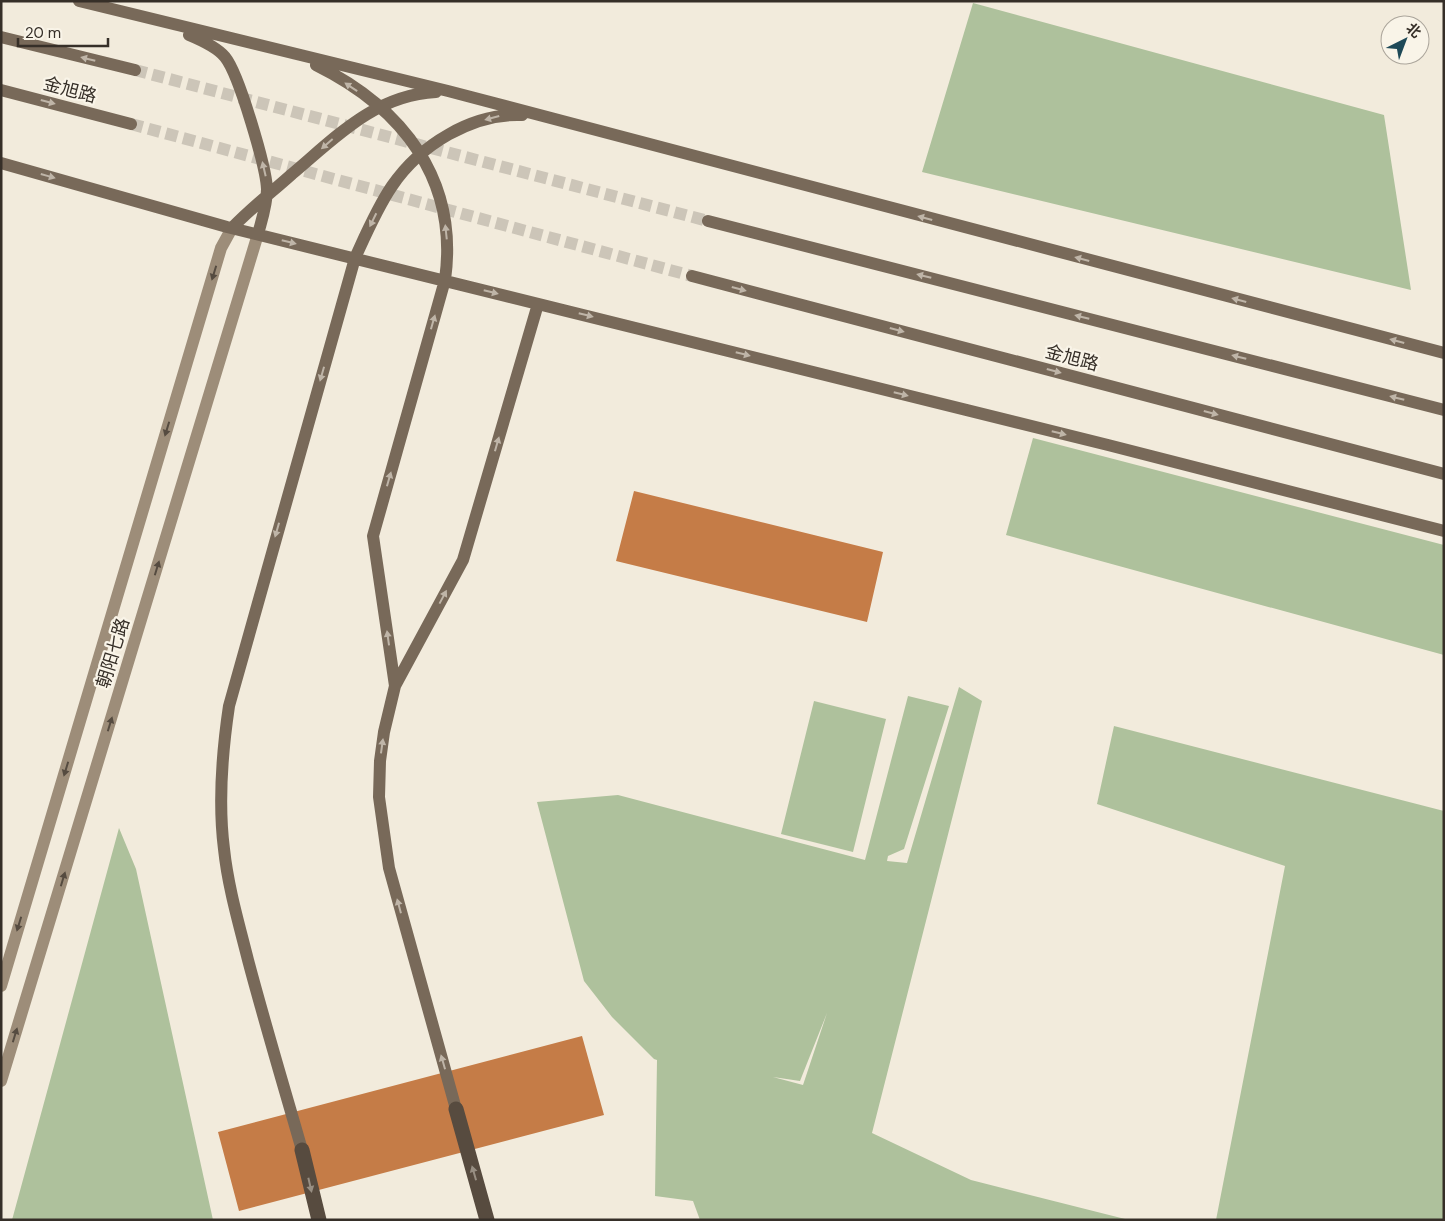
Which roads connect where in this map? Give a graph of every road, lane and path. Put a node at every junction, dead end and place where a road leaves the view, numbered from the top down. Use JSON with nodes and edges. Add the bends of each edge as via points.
{"nodes":[{"id":1,"x":79,"y":1,"type":"edge"},
{"id":2,"x":160,"y":23,"type":"junction"},
{"id":3,"x":1,"y":37,"type":"edge"},
{"id":4,"x":296,"y":55,"type":"junction"},
{"id":5,"x":136,"y":70,"type":"tunnel mouth"},
{"id":6,"x":1,"y":90,"type":"edge"},
{"id":7,"x":448,"y":91,"type":"junction"},
{"id":8,"x":377,"y":107,"type":"junction"},
{"id":9,"x":540,"y":116,"type":"junction"},
{"id":10,"x":131,"y":124,"type":"tunnel mouth"},
{"id":11,"x":421,"y":153,"type":"junction"},
{"id":12,"x":1,"y":163,"type":"edge"},
{"id":13,"x":267,"y":197,"type":"junction"},
{"id":14,"x":708,"y":220,"type":"tunnel mouth"},
{"id":15,"x":232,"y":228,"type":"junction"},
{"id":16,"x":258,"y":234,"type":"junction"},
{"id":17,"x":355,"y":258,"type":"junction"},
{"id":18,"x":692,"y":276,"type":"tunnel mouth"},
{"id":19,"x":445,"y":280,"type":"junction"},
{"id":20,"x":538,"y":304,"type":"junction"},
{"id":21,"x":1444,"y":353,"type":"edge"},
{"id":22,"x":1444,"y":410,"type":"edge"},
{"id":23,"x":1444,"y":474,"type":"edge"},
{"id":24,"x":1444,"y":531,"type":"edge"},
{"id":25,"x":395,"y":686,"type":"junction"},
{"id":26,"x":1,"y":986,"type":"edge"},
{"id":27,"x":1,"y":1081,"type":"edge"},
{"id":28,"x":456,"y":1109,"type":"joint"},
{"id":29,"x":302,"y":1150,"type":"joint"},
{"id":30,"x":319,"y":1220,"type":"edge"},
{"id":31,"x":487,"y":1220,"type":"edge"}],
"edges":[{"from":1,"to":2,"type":"main road"},
{"from":2,"to":4,"type":"main road"},
{"from":13,"to":2,"type":"main road","one_way":true,"via":[[260,151],[234,73],[225,57],[195,37]]},
{"from":5,"to":3,"type":"main road","name":"金旭路","one_way":true},
{"from":4,"to":7,"type":"main road"},
{"from":8,"to":4,"type":"main road","one_way":true,"via":[[329,72]]},
{"from":6,"to":10,"type":"main road","name":"金旭路","one_way":true},
{"from":7,"to":8,"type":"main road","via":[[413,95]]},
{"from":7,"to":9,"type":"main road"},
{"from":8,"to":11,"type":"main road"},
{"from":8,"to":13,"type":"main road","one_way":true,"via":[[354,121]]},
{"from":9,"to":11,"type":"main road","one_way":true,"via":[[500,116],[480,121],[444,137]]},
{"from":21,"to":9,"type":"main road","one_way":true},
{"from":11,"to":17,"type":"main road","one_way":true,"via":[[392,186]]},
{"from":19,"to":11,"type":"main road","one_way":true,"via":[[448,260],[445,220],[434,178]]},
{"from":12,"to":15,"type":"main road","one_way":true},
{"from":13,"to":15,"type":"main road"},
{"from":13,"to":16,"type":"main road"},
{"from":22,"to":14,"type":"main road","one_way":true},
{"from":15,"to":16,"type":"main road"},
{"from":15,"to":26,"type":"street","name":"朝阳七路","one_way":true,"via":[[221,248]]},
{"from":16,"to":17,"type":"main road","one_way":true},
{"from":27,"to":16,"type":"street","name":"朝阳七路","one_way":true},
{"from":17,"to":19,"type":"main road"},
{"from":17,"to":29,"type":"main road","one_way":true,"via":[[238,668],[229,706],[223,762],[222,820],[228,881]]},
{"from":18,"to":23,"type":"main road","name":"金旭路","one_way":true},
{"from":19,"to":20,"type":"main road","one_way":true},
{"from":25,"to":19,"type":"main road","one_way":true,"via":[[373,536]]},
{"from":20,"to":24,"type":"main road","one_way":true},
{"from":25,"to":20,"type":"main road","one_way":true,"via":[[463,560]]},
{"from":28,"to":25,"type":"main road","one_way":true,"via":[[396,895],[382,829],[380,761]]},
{"from":31,"to":28,"type":"highway","one_way":true},
{"from":29,"to":30,"type":"highway","one_way":true}]}
